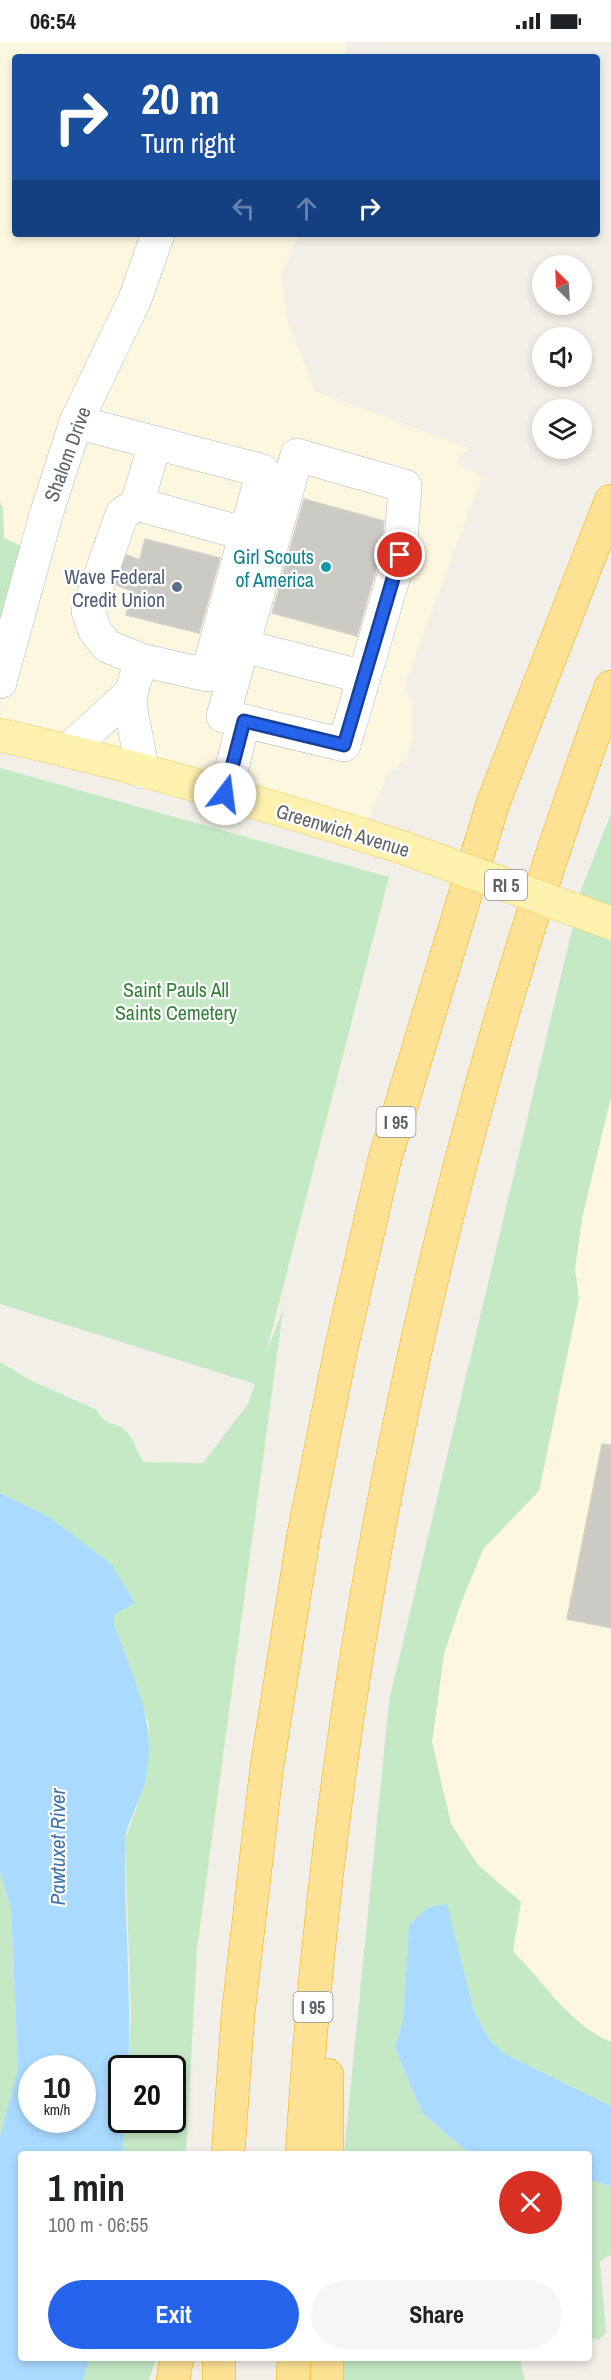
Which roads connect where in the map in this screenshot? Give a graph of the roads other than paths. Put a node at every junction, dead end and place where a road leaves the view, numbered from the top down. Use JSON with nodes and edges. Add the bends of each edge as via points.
{"nodes":[{"id":1,"x":157,"y":237,"type":"edge"},
{"id":2,"x":76,"y":422,"type":"junction"},
{"id":3,"x":154,"y":443,"type":"junction"},
{"id":4,"x":611,"y":501,"type":"edge"},
{"id":5,"x":129,"y":509,"type":"junction"},
{"id":6,"x":246,"y":534,"type":"junction"},
{"id":7,"x":134,"y":550,"type":"tunnel mouth"},
{"id":8,"x":120,"y":587,"type":"tunnel mouth"},
{"id":9,"x":91,"y":604,"type":"junction"},
{"id":10,"x":243,"y":646,"type":"junction"},
{"id":11,"x":141,"y":660,"type":"junction"},
{"id":12,"x":364,"y":677,"type":"junction"},
{"id":13,"x":0,"y":682,"type":"edge"},
{"id":14,"x":611,"y":687,"type":"edge"},
{"id":15,"x":131,"y":693,"type":"junction"},
{"id":16,"x":244,"y":721,"type":"junction"},
{"id":17,"x":0,"y":735,"type":"edge"},
{"id":18,"x":68,"y":751,"type":"junction"},
{"id":19,"x":143,"y":772,"type":"junction"},
{"id":20,"x":225,"y":794,"type":"junction"},
{"id":21,"x":611,"y":923,"type":"edge"},
{"id":22,"x":328,"y":1860,"type":"junction"},
{"id":23,"x":238,"y":2014,"type":"junction"},
{"id":24,"x":214,"y":2151,"type":"edge"},
{"id":25,"x":228,"y":2151,"type":"edge"},
{"id":26,"x":302,"y":2151,"type":"edge"},
{"id":27,"x":327,"y":2151,"type":"edge"},
{"id":28,"x":176,"y":2361,"type":"edge"},
{"id":29,"x":219,"y":2361,"type":"edge"},
{"id":30,"x":294,"y":2361,"type":"edge"},
{"id":31,"x":327,"y":2361,"type":"edge"},
{"id":32,"x":173,"y":2380,"type":"edge"},
{"id":33,"x":219,"y":2380,"type":"edge"},
{"id":34,"x":293,"y":2380,"type":"edge"},
{"id":35,"x":327,"y":2380,"type":"edge"}],
"edges":[{"from":1,"to":2,"type":"street","name":"Shalom Drive","via":[[135,299]]},
{"from":2,"to":3,"type":"street"},
{"from":2,"to":13,"type":"street","name":"Shalom Drive"},
{"from":3,"to":5,"type":"street"},
{"from":3,"to":6,"type":"street","via":[[263,471]]},
{"from":4,"to":23,"type":"highway","number":"I 95","via":[[493,803],[384,1162],[304,1533],[267,1766]]},
{"from":5,"to":6,"type":"street"},
{"from":5,"to":7,"type":"street","via":[[139,536]]},
{"from":5,"to":9,"type":"street"},
{"from":6,"to":11,"type":"street","via":[[207,675]]},
{"from":8,"to":9,"type":"street","via":[[116,599]]},
{"from":9,"to":11,"type":"street","via":[[88,611],[95,631],[107,646]]},
{"from":10,"to":12,"type":"street"},
{"from":10,"to":12,"type":"street","via":[[297,456],[405,486],[400,555]]},
{"from":10,"to":16,"type":"street","via":[[223,716]]},
{"from":11,"to":15,"type":"street"},
{"from":12,"to":16,"type":"street","via":[[344,745]]},
{"from":14,"to":22,"type":"highway","number":"I 95","via":[[527,932],[438,1250],[378,1531]]},
{"from":15,"to":18,"type":"street"},
{"from":15,"to":19,"type":"street"},
{"from":16,"to":20,"type":"street"},
{"from":17,"to":18,"type":"main road","name":"Greenwich Avenue","number":"RI 5"},
{"from":18,"to":19,"type":"main road","name":"Greenwich Avenue","number":"RI 5"},
{"from":19,"to":20,"type":"main road","name":"Greenwich Avenue","number":"RI 5"},
{"from":20,"to":21,"type":"main road","name":"Greenwich Avenue","number":"RI 5","bridge":true,"via":[[401,847]]},
{"from":22,"to":26,"type":"highway","number":"I 95"},
{"from":22,"to":27,"type":"highway"},
{"from":23,"to":24,"type":"highway"},
{"from":23,"to":25,"type":"highway","number":"I 95"},
{"from":28,"to":32,"type":"highway"},
{"from":29,"to":33,"type":"highway"},
{"from":30,"to":34,"type":"highway"},
{"from":31,"to":35,"type":"highway"}]}
